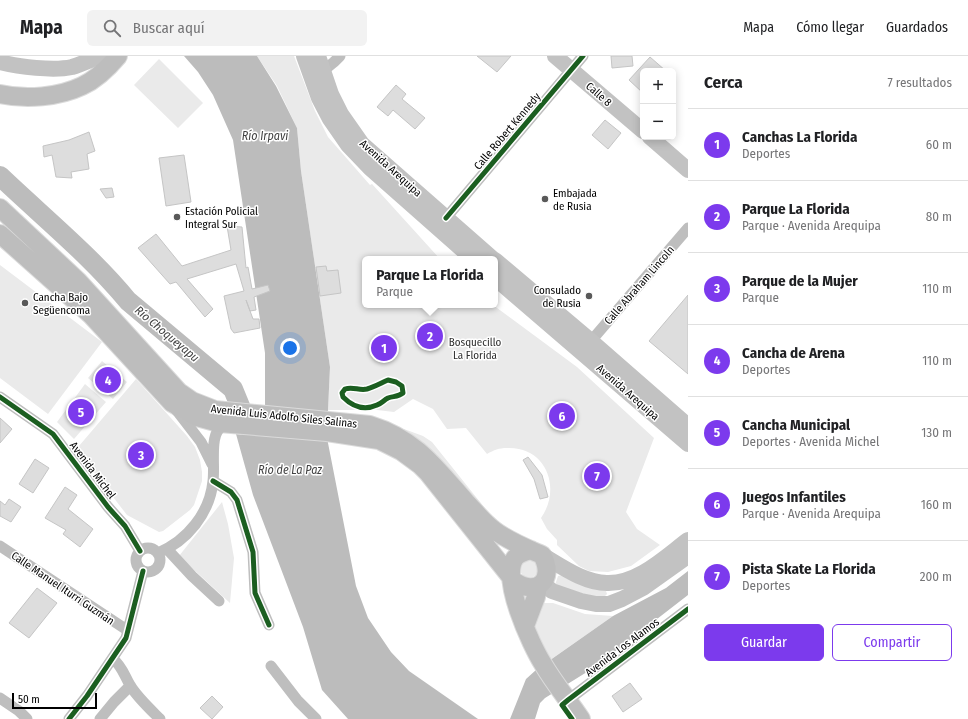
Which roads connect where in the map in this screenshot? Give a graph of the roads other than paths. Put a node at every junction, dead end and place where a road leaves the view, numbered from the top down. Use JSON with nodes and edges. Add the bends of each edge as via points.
{"nodes":[{"id":1,"x":101,"y":56,"type":"edge"},
{"id":2,"x":118,"y":56,"type":"edge"},
{"id":3,"x":304,"y":56,"type":"edge"},
{"id":4,"x":318,"y":56,"type":"edge"},
{"id":5,"x":340,"y":56,"type":"edge"},
{"id":6,"x":555,"y":56,"type":"edge"},
{"id":7,"x":583,"y":56,"type":"edge"},
{"id":8,"x":0,"y":62,"type":"edge"},
{"id":9,"x":72,"y":67,"type":"junction"},
{"id":10,"x":571,"y":70,"type":"junction"},
{"id":11,"x":317,"y":73,"type":"junction"},
{"id":12,"x":82,"y":86,"type":"junction"},
{"id":13,"x":0,"y":94,"type":"edge"},
{"id":14,"x":640,"y":128,"type":"edge"},
{"id":15,"x":653,"y":140,"type":"edge"},
{"id":16,"x":688,"y":170,"type":"edge"},
{"id":17,"x":0,"y":208,"type":"edge"},
{"id":18,"x":0,"y":218,"type":"edge"},
{"id":19,"x":442,"y":223,"type":"junction"},
{"id":20,"x":688,"y":228,"type":"edge"},
{"id":21,"x":0,"y":234,"type":"edge"},
{"id":22,"x":470,"y":256,"type":"edge"},
{"id":23,"x":488,"y":256,"type":"edge"},
{"id":24,"x":498,"y":264,"type":"edge"},
{"id":25,"x":498,"y":280,"type":"edge"},
{"id":26,"x":89,"y":294,"type":"junction"},
{"id":27,"x":586,"y":347,"type":"junction"},
{"id":28,"x":0,"y":398,"type":"edge"},
{"id":29,"x":172,"y":403,"type":"junction"},
{"id":30,"x":220,"y":419,"type":"junction"},
{"id":31,"x":328,"y":426,"type":"junction"},
{"id":32,"x":688,"y":426,"type":"edge"},
{"id":33,"x":688,"y":444,"type":"edge"},
{"id":34,"x":213,"y":468,"type":"junction"},
{"id":35,"x":213,"y":481,"type":"junction"},
{"id":36,"x":688,"y":540,"type":"edge"},
{"id":37,"x":0,"y":546,"type":"edge"},
{"id":38,"x":140,"y":551,"type":"junction"},
{"id":39,"x":162,"y":551,"type":"junction"},
{"id":40,"x":536,"y":553,"type":"junction"},
{"id":41,"x":688,"y":556,"type":"edge"},
{"id":42,"x":143,"y":570,"type":"junction"},
{"id":43,"x":511,"y":576,"type":"junction"},
{"id":44,"x":540,"y":585,"type":"junction"},
{"id":45,"x":219,"y":601,"type":"dead end"},
{"id":46,"x":688,"y":609,"type":"edge"},
{"id":47,"x":269,"y":625,"type":"dead end"},
{"id":48,"x":525,"y":626,"type":"junction"},
{"id":49,"x":127,"y":630,"type":"junction"},
{"id":50,"x":116,"y":661,"type":"junction"},
{"id":51,"x":271,"y":666,"type":"dead end"},
{"id":52,"x":130,"y":686,"type":"junction"},
{"id":53,"x":564,"y":694,"type":"junction"},
{"id":54,"x":0,"y":698,"type":"edge"},
{"id":55,"x":27,"y":719,"type":"edge"},
{"id":56,"x":69,"y":719,"type":"edge"},
{"id":57,"x":100,"y":719,"type":"edge"},
{"id":58,"x":160,"y":719,"type":"edge"},
{"id":59,"x":316,"y":719,"type":"edge"},
{"id":60,"x":581,"y":719,"type":"edge"}],
"edges":[{"from":1,"to":9,"type":"main road"},
{"from":2,"to":12,"type":"main road","via":[[106,70]]},
{"from":3,"to":11,"type":"main road","name":"Avenida Arequipa"},
{"from":4,"to":11,"type":"main road","name":"Avenida Arequipa"},
{"from":5,"to":11,"type":"street"},
{"from":6,"to":10,"type":"main road","name":"Calle 8"},
{"from":7,"to":10,"type":"street","name":"Calle Robert Kennedy"},
{"from":8,"to":9,"type":"main road","via":[[53,68]]},
{"from":9,"to":12,"type":"main road","via":[[84,74]]},
{"from":10,"to":14,"type":"main road","name":"Calle 8"},
{"from":10,"to":19,"type":"street","name":"Calle Robert Kennedy"},
{"from":11,"to":19,"type":"main road","name":"Avenida Arequipa","via":[[362,144]]},
{"from":12,"to":13,"type":"main road","via":[[66,92],[28,97]]},
{"from":15,"to":16,"type":"main road"},
{"from":17,"to":26,"type":"main road","name":"Avenida Luis Adolfo Siles Salinas"},
{"from":18,"to":26,"type":"main road","via":[[74,284]]},
{"from":19,"to":22,"type":"main road","name":"Avenida Arequipa"},
{"from":19,"to":23,"type":"main road","name":"Avenida Arequipa"},
{"from":20,"to":27,"type":"street","name":"Calle Abraham Lincoln"},
{"from":21,"to":29,"type":"main road","name":"Avenida Luis Adolfo Siles Salinas","via":[[91,314]]},
{"from":24,"to":27,"type":"main road","name":"Avenida Arequipa"},
{"from":25,"to":27,"type":"main road","name":"Avenida Arequipa"},
{"from":26,"to":30,"type":"main road","name":"Avenida Luis Adolfo Siles Salinas","via":[[179,392]]},
{"from":27,"to":32,"type":"main road","name":"Avenida Arequipa"},
{"from":27,"to":33,"type":"main road","name":"Avenida Arequipa"},
{"from":28,"to":38,"type":"street","name":"Avenida Michel","via":[[53,434],[125,526]]},
{"from":29,"to":30,"type":"main road","name":"Avenida Luis Adolfo Siles Salinas","via":[[197,417]]},
{"from":29,"to":34,"type":"street","via":[[201,442]]},
{"from":30,"to":31,"type":"main road","name":"Avenida Luis Adolfo Siles Salinas"},
{"from":30,"to":34,"type":"street","via":[[215,439]]},
{"from":31,"to":40,"type":"main road","name":"Avenida Luis Adolfo Siles Salinas","via":[[370,425],[403,438],[428,458],[493,530]]},
{"from":31,"to":43,"type":"main road","name":"Avenida Luis Adolfo Siles Salinas","via":[[379,440],[401,451],[420,465]]},
{"from":34,"to":35,"type":"street"},
{"from":35,"to":39,"type":"street","via":[[206,506],[199,519],[187,535]]},
{"from":35,"to":47,"type":"street","via":[[231,492],[237,500],[253,552],[255,593]]},
{"from":36,"to":40,"type":"main road","via":[[641,574],[621,582],[607,583],[585,578]]},
{"from":37,"to":49,"type":"street","name":"Calle Manuel Iturri Guzmán"},
{"from":38,"to":39,"type":"street","via":[[148,548]]},
{"from":38,"to":42,"type":"street","via":[[137,562]]},
{"from":39,"to":42,"type":"street","via":[[157,568],[150,572]]},
{"from":39,"to":45,"type":"street"},
{"from":40,"to":43,"type":"main road","via":[[521,554],[514,559]]},
{"from":40,"to":44,"type":"main road","via":[[548,568],[546,577]]},
{"from":41,"to":44,"type":"main road","via":[[643,588],[609,604],[581,601]]},
{"from":42,"to":49,"type":"street"},
{"from":43,"to":44,"type":"main road","via":[[521,586],[529,588]]},
{"from":43,"to":48,"type":"main road","via":[[512,587]]},
{"from":44,"to":48,"type":"main road"},
{"from":46,"to":53,"type":"street","name":"Avenida Los Alamos"},
{"from":48,"to":53,"type":"main road","via":[[543,665]]},
{"from":49,"to":50,"type":"street"},
{"from":50,"to":52,"type":"street"},
{"from":50,"to":56,"type":"street"},
{"from":51,"to":59,"type":"street"},
{"from":52,"to":57,"type":"street"},
{"from":52,"to":58,"type":"street"},
{"from":53,"to":60,"type":"main road"},
{"from":54,"to":55,"type":"street"}]}
